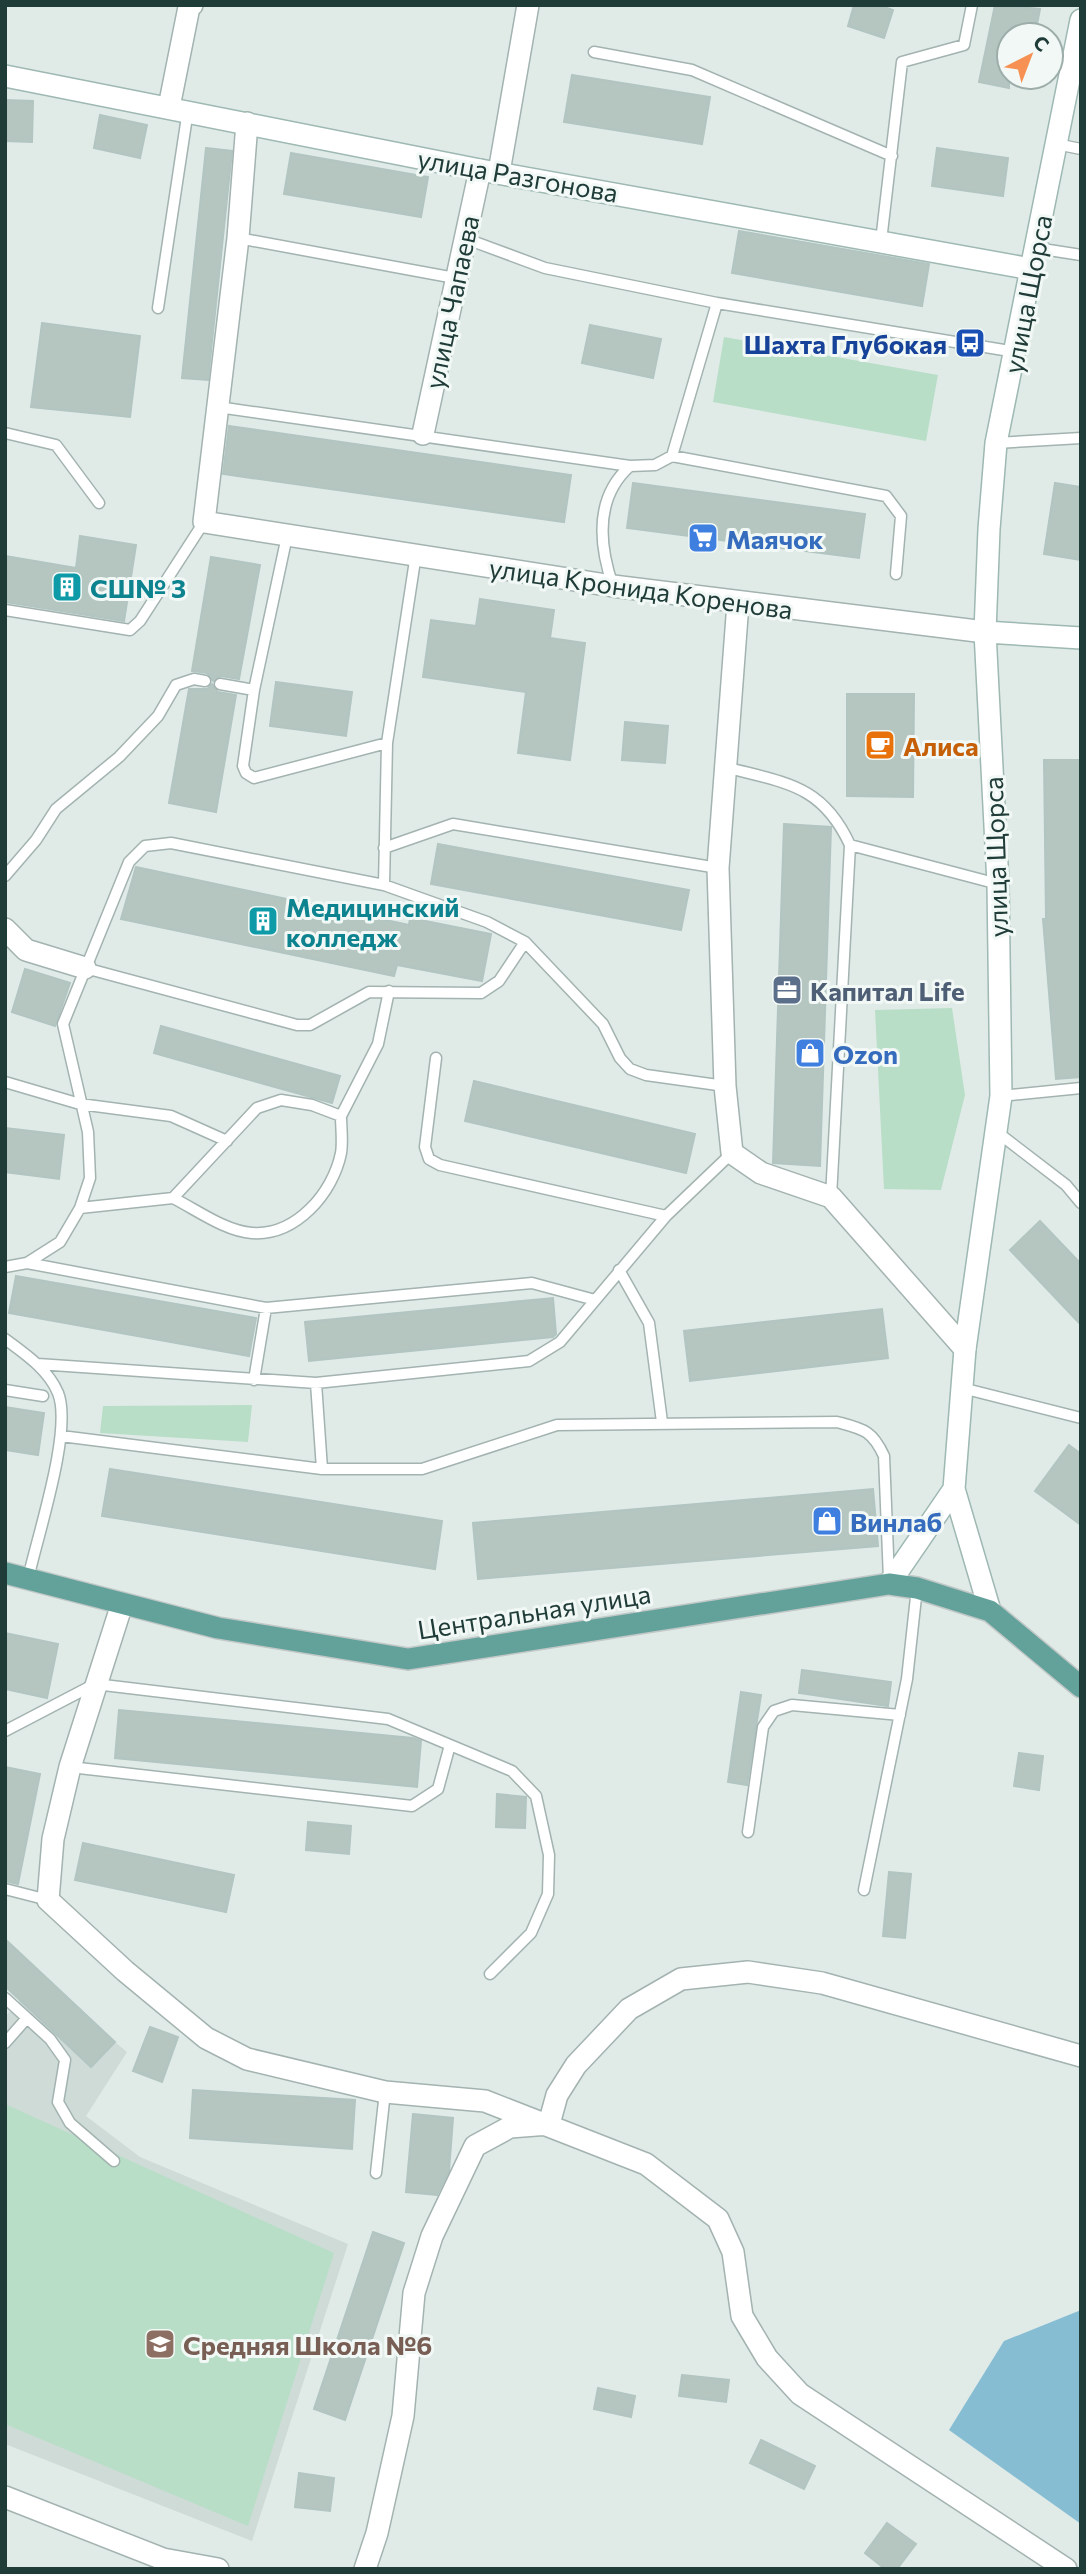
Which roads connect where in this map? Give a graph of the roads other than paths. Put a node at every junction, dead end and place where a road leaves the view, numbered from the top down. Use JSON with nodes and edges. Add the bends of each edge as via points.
{"nodes":[{"id":1,"x":528,"y":5,"type":"edge"},
{"id":2,"x":972,"y":5,"type":"edge"},
{"id":3,"x":189,"y":6,"type":"edge"},
{"id":4,"x":1080,"y":27,"type":"edge"},
{"id":5,"x":594,"y":52,"type":"dead end"},
{"id":6,"x":5,"y":76,"type":"edge"},
{"id":7,"x":178,"y":109,"type":"junction"},
{"id":8,"x":247,"y":123,"type":"junction"},
{"id":9,"x":1056,"y":144,"type":"junction"},
{"id":10,"x":1081,"y":149,"type":"edge"},
{"id":11,"x":892,"y":156,"type":"junction"},
{"id":12,"x":489,"y":171,"type":"junction"},
{"id":13,"x":238,"y":238,"type":"junction"},
{"id":14,"x":464,"y":238,"type":"junction"},
{"id":15,"x":881,"y":242,"type":"junction"},
{"id":16,"x":1081,"y":255,"type":"edge"},
{"id":17,"x":1034,"y":259,"type":"junction"},
{"id":18,"x":455,"y":278,"type":"junction"},
{"id":19,"x":717,"y":303,"type":"junction"},
{"id":20,"x":158,"y":308,"type":"dead end"},
{"id":21,"x":1017,"y":352,"type":"junction"},
{"id":22,"x":218,"y":407,"type":"junction"},
{"id":23,"x":5,"y":433,"type":"edge"},
{"id":24,"x":423,"y":434,"type":"junction"},
{"id":25,"x":1081,"y":438,"type":"edge"},
{"id":26,"x":996,"y":443,"type":"junction"},
{"id":27,"x":672,"y":456,"type":"junction"},
{"id":28,"x":630,"y":466,"type":"junction"},
{"id":29,"x":99,"y":503,"type":"dead end"},
{"id":30,"x":204,"y":522,"type":"junction"},
{"id":31,"x":287,"y":536,"type":"junction"},
{"id":32,"x":416,"y":554,"type":"junction"},
{"id":33,"x":896,"y":574,"type":"dead end"},
{"id":34,"x":613,"y":586,"type":"junction"},
{"id":35,"x":738,"y":603,"type":"junction"},
{"id":36,"x":5,"y":610,"type":"edge"},
{"id":37,"x":985,"y":632,"type":"junction"},
{"id":38,"x":1081,"y":638,"type":"edge"},
{"id":39,"x":205,"y":681,"type":"dead end"},
{"id":40,"x":220,"y":684,"type":"dead end"},
{"id":41,"x":254,"y":690,"type":"junction"},
{"id":42,"x":387,"y":743,"type":"junction"},
{"id":43,"x":725,"y":767,"type":"junction"},
{"id":44,"x":850,"y":845,"type":"junction"},
{"id":45,"x":384,"y":848,"type":"junction"},
{"id":46,"x":718,"y":868,"type":"junction"},
{"id":47,"x":5,"y":876,"type":"edge"},
{"id":48,"x":998,"y":884,"type":"junction"},
{"id":49,"x":384,"y":885,"type":"junction"},
{"id":50,"x":5,"y":929,"type":"edge"},
{"id":51,"x":525,"y":942,"type":"junction"},
{"id":52,"x":85,"y":968,"type":"junction"},
{"id":53,"x":389,"y":990,"type":"junction"},
{"id":54,"x":436,"y":1058,"type":"dead end"},
{"id":55,"x":5,"y":1082,"type":"edge"},
{"id":56,"x":725,"y":1086,"type":"junction"},
{"id":57,"x":1081,"y":1088,"type":"edge"},
{"id":58,"x":1001,"y":1096,"type":"junction"},
{"id":59,"x":80,"y":1104,"type":"junction"},
{"id":60,"x":341,"y":1116,"type":"junction"},
{"id":61,"x":997,"y":1132,"type":"junction"},
{"id":62,"x":227,"y":1140,"type":"junction"},
{"id":63,"x":732,"y":1153,"type":"junction"},
{"id":64,"x":173,"y":1198,"type":"junction"},
{"id":65,"x":831,"y":1198,"type":"junction"},
{"id":66,"x":1081,"y":1203,"type":"edge"},
{"id":67,"x":80,"y":1208,"type":"junction"},
{"id":68,"x":666,"y":1216,"type":"junction"},
{"id":69,"x":27,"y":1263,"type":"junction"},
{"id":70,"x":5,"y":1267,"type":"edge"},
{"id":71,"x":619,"y":1270,"type":"junction"},
{"id":72,"x":595,"y":1300,"type":"junction"},
{"id":73,"x":266,"y":1308,"type":"junction"},
{"id":74,"x":5,"y":1339,"type":"edge"},
{"id":75,"x":965,"y":1349,"type":"junction"},
{"id":76,"x":38,"y":1364,"type":"junction"},
{"id":77,"x":254,"y":1380,"type":"junction"},
{"id":78,"x":316,"y":1383,"type":"junction"},
{"id":79,"x":962,"y":1388,"type":"junction"},
{"id":80,"x":5,"y":1390,"type":"edge"},
{"id":81,"x":43,"y":1396,"type":"dead end"},
{"id":82,"x":1081,"y":1418,"type":"edge"},
{"id":83,"x":662,"y":1422,"type":"junction"},
{"id":84,"x":61,"y":1436,"type":"junction"},
{"id":85,"x":322,"y":1469,"type":"junction"},
{"id":86,"x":954,"y":1489,"type":"junction"},
{"id":87,"x":5,"y":1573,"type":"edge"},
{"id":88,"x":28,"y":1579,"type":"junction"},
{"id":89,"x":890,"y":1584,"type":"junction"},
{"id":90,"x":917,"y":1588,"type":"junction"},
{"id":91,"x":122,"y":1604,"type":"junction"},
{"id":92,"x":990,"y":1611,"type":"junction"},
{"id":93,"x":95,"y":1684,"type":"junction"},
{"id":94,"x":1081,"y":1687,"type":"edge"},
{"id":95,"x":900,"y":1715,"type":"junction"},
{"id":96,"x":5,"y":1731,"type":"edge"},
{"id":97,"x":450,"y":1745,"type":"junction"},
{"id":98,"x":70,"y":1767,"type":"junction"},
{"id":99,"x":748,"y":1832,"type":"dead end"},
{"id":100,"x":5,"y":1889,"type":"edge"},
{"id":101,"x":864,"y":1890,"type":"dead end"},
{"id":102,"x":48,"y":1900,"type":"junction"},
{"id":103,"x":490,"y":1974,"type":"dead end"},
{"id":104,"x":5,"y":1998,"type":"edge"},
{"id":105,"x":27,"y":2018,"type":"junction"},
{"id":106,"x":5,"y":2043,"type":"edge"},
{"id":107,"x":1081,"y":2056,"type":"edge"},
{"id":108,"x":385,"y":2092,"type":"junction"},
{"id":109,"x":549,"y":2124,"type":"junction"},
{"id":110,"x":114,"y":2161,"type":"dead end"},
{"id":111,"x":376,"y":2173,"type":"dead end"},
{"id":112,"x":5,"y":2497,"type":"edge"},
{"id":113,"x":218,"y":2569,"type":"edge"},
{"id":114,"x":365,"y":2569,"type":"edge"},
{"id":115,"x":1066,"y":2569,"type":"edge"}],
"edges":[{"from":1,"to":12,"type":"street","name":"улица Чапаева"},
{"from":2,"to":11,"type":"lane","via":[[964,45],[902,62]]},
{"from":3,"to":7,"type":"street"},
{"from":4,"to":9,"type":"street","name":"улица Щорса"},
{"from":5,"to":11,"type":"lane","via":[[692,70]]},
{"from":6,"to":7,"type":"street","name":"улица Разгонова"},
{"from":7,"to":8,"type":"street","name":"улица Разгонова"},
{"from":7,"to":20,"type":"lane"},
{"from":8,"to":12,"type":"street","name":"улица Разгонова"},
{"from":8,"to":13,"type":"street"},
{"from":9,"to":10,"type":"lane"},
{"from":9,"to":17,"type":"street","name":"улица Щорса"},
{"from":11,"to":15,"type":"lane"},
{"from":12,"to":14,"type":"street","name":"улица Чапаева"},
{"from":12,"to":15,"type":"street","name":"улица Разгонова"},
{"from":13,"to":18,"type":"lane"},
{"from":13,"to":22,"type":"street"},
{"from":14,"to":18,"type":"street","name":"улица Чапаева"},
{"from":14,"to":19,"type":"lane","via":[[545,268]]},
{"from":15,"to":17,"type":"street","name":"улица Разгонова"},
{"from":16,"to":17,"type":"lane"},
{"from":17,"to":21,"type":"street","name":"улица Щорса"},
{"from":18,"to":24,"type":"street","name":"улица Чапаева"},
{"from":19,"to":21,"type":"lane"},
{"from":19,"to":27,"type":"lane"},
{"from":21,"to":26,"type":"street","name":"улица Щорса"},
{"from":22,"to":24,"type":"lane"},
{"from":22,"to":30,"type":"street"},
{"from":23,"to":29,"type":"lane","via":[[56,445]]},
{"from":24,"to":28,"type":"lane"},
{"from":25,"to":26,"type":"lane"},
{"from":26,"to":37,"type":"street","name":"улица Щорса"},
{"from":27,"to":28,"type":"lane","via":[[655,465]]},
{"from":27,"to":33,"type":"lane","via":[[886,496],[901,516]]},
{"from":28,"to":34,"type":"lane","via":[[611,488],[601,532]]},
{"from":30,"to":31,"type":"street","name":"улица Кронида Коренова"},
{"from":30,"to":36,"type":"lane","via":[[130,630]]},
{"from":31,"to":32,"type":"street","name":"улица Кронида Коренова"},
{"from":31,"to":41,"type":"lane"},
{"from":32,"to":34,"type":"street","name":"улица Кронида Коренова"},
{"from":32,"to":42,"type":"lane"},
{"from":34,"to":35,"type":"street","name":"улица Кронида Коренова"},
{"from":35,"to":37,"type":"street","name":"улица Кронида Коренова"},
{"from":35,"to":43,"type":"street"},
{"from":37,"to":38,"type":"street","name":"улица Кронида Коренова"},
{"from":37,"to":48,"type":"street","name":"улица Щорса"},
{"from":39,"to":47,"type":"lane","via":[[176,685],[158,716],[119,757],[55,809]]},
{"from":40,"to":41,"type":"lane"},
{"from":41,"to":42,"type":"lane","via":[[243,766],[254,778]]},
{"from":42,"to":45,"type":"lane"},
{"from":43,"to":44,"type":"lane","via":[[793,785],[811,795],[837,817]]},
{"from":43,"to":46,"type":"street"},
{"from":44,"to":48,"type":"lane"},
{"from":44,"to":65,"type":"lane"},
{"from":45,"to":46,"type":"lane","via":[[453,824]]},
{"from":45,"to":49,"type":"lane"},
{"from":46,"to":56,"type":"street"},
{"from":48,"to":58,"type":"street","name":"улица Щорса"},
{"from":49,"to":51,"type":"lane","via":[[487,922]]},
{"from":49,"to":52,"type":"lane","via":[[171,843],[145,846],[129,862]]},
{"from":50,"to":52,"type":"street","via":[[26,950]]},
{"from":51,"to":53,"type":"lane","via":[[499,981],[481,993]]},
{"from":51,"to":56,"type":"lane","via":[[603,1024],[630,1069]]},
{"from":52,"to":53,"type":"lane","via":[[297,1025],[310,1025],[369,992]]},
{"from":52,"to":59,"type":"lane","via":[[63,1024]]},
{"from":53,"to":60,"type":"lane","via":[[377,1044]]},
{"from":54,"to":68,"type":"lane","via":[[425,1147],[429,1158],[440,1165]]},
{"from":55,"to":59,"type":"lane"},
{"from":56,"to":63,"type":"street"},
{"from":57,"to":58,"type":"lane"},
{"from":58,"to":61,"type":"street","name":"улица Щорса"},
{"from":59,"to":62,"type":"lane","via":[[172,1116]]},
{"from":59,"to":67,"type":"lane","via":[[88,1132],[90,1178]]},
{"from":60,"to":62,"type":"lane","via":[[281,1100],[257,1108]]},
{"from":60,"to":64,"type":"lane","via":[[341,1153],[329,1185],[307,1215],[252,1233]]},
{"from":61,"to":66,"type":"lane","via":[[1066,1185]]},
{"from":61,"to":75,"type":"street","name":"улица Щорса"},
{"from":62,"to":64,"type":"lane"},
{"from":63,"to":65,"type":"street","via":[[761,1173]]},
{"from":63,"to":68,"type":"lane"},
{"from":64,"to":67,"type":"lane"},
{"from":65,"to":75,"type":"street"},
{"from":67,"to":69,"type":"lane","via":[[61,1242]]},
{"from":68,"to":71,"type":"lane"},
{"from":69,"to":70,"type":"lane"},
{"from":69,"to":73,"type":"lane"},
{"from":71,"to":72,"type":"lane"},
{"from":71,"to":83,"type":"lane","via":[[649,1323]]},
{"from":72,"to":73,"type":"lane","via":[[531,1283]]},
{"from":72,"to":78,"type":"lane","via":[[560,1342],[529,1361]]},
{"from":73,"to":77,"type":"lane"},
{"from":74,"to":76,"type":"lane"},
{"from":75,"to":79,"type":"street","name":"улица Щорса"},
{"from":76,"to":77,"type":"lane"},
{"from":76,"to":84,"type":"lane","via":[[57,1392]]},
{"from":77,"to":78,"type":"lane"},
{"from":78,"to":85,"type":"lane"},
{"from":79,"to":82,"type":"lane"},
{"from":79,"to":86,"type":"street","name":"улица Щорса"},
{"from":80,"to":81,"type":"lane"},
{"from":83,"to":85,"type":"lane","via":[[557,1425],[422,1469]]},
{"from":83,"to":89,"type":"lane","via":[[837,1422],[876,1438],[884,1456]]},
{"from":84,"to":85,"type":"lane"},
{"from":84,"to":88,"type":"lane"},
{"from":86,"to":89,"type":"street"},
{"from":86,"to":92,"type":"street","name":"улица Щорса"},
{"from":87,"to":88,"type":"main road","name":"Центральная улица"},
{"from":88,"to":91,"type":"main road","name":"Центральная улица"},
{"from":89,"to":90,"type":"main road","name":"Центральная улица"},
{"from":89,"to":91,"type":"main road","name":"Центральная улица","via":[[408,1658],[218,1628]]},
{"from":90,"to":92,"type":"main road","name":"Центральная улица"},
{"from":90,"to":95,"type":"lane"},
{"from":91,"to":93,"type":"street"},
{"from":92,"to":94,"type":"main road"},
{"from":93,"to":96,"type":"lane"},
{"from":93,"to":97,"type":"lane","via":[[388,1719]]},
{"from":93,"to":98,"type":"street"},
{"from":95,"to":99,"type":"lane","via":[[792,1705],[774,1711],[762,1727]]},
{"from":95,"to":101,"type":"lane"},
{"from":97,"to":98,"type":"lane","via":[[438,1789],[412,1806]]},
{"from":97,"to":103,"type":"lane","via":[[512,1772],[536,1796],[549,1855],[548,1894],[531,1933]]},
{"from":98,"to":102,"type":"street","via":[[53,1839]]},
{"from":100,"to":102,"type":"lane"},
{"from":102,"to":108,"type":"street","via":[[206,2038],[247,2059]]},
{"from":104,"to":105,"type":"lane"},
{"from":105,"to":106,"type":"lane"},
{"from":105,"to":110,"type":"lane","via":[[65,2060],[58,2102],[70,2123]]},
{"from":107,"to":109,"type":"street","via":[[822,1983],[748,1972],[681,1979],[629,2009],[576,2065],[557,2095]]},
{"from":108,"to":109,"type":"street","via":[[485,2101]]},
{"from":108,"to":111,"type":"lane"},
{"from":109,"to":114,"type":"street","via":[[510,2127],[475,2146],[432,2236],[414,2293],[403,2416]]},
{"from":109,"to":115,"type":"street","via":[[646,2164],[718,2220],[733,2252],[742,2316],[767,2358],[800,2394]]},
{"from":112,"to":113,"type":"street","via":[[163,2558]]}]}
